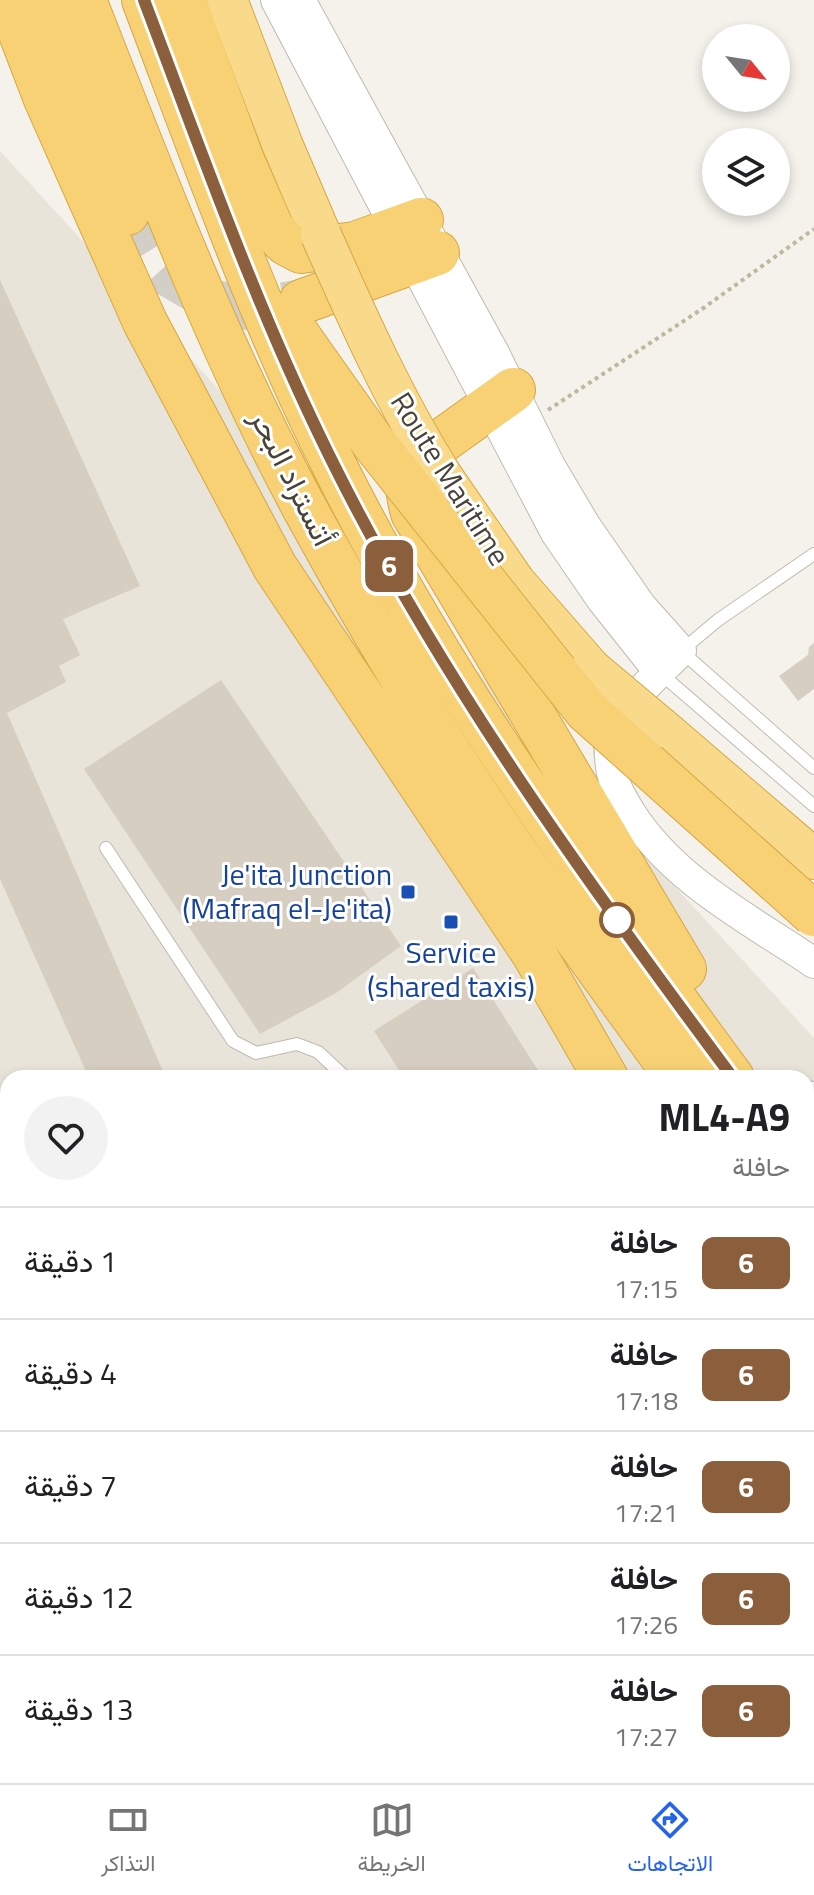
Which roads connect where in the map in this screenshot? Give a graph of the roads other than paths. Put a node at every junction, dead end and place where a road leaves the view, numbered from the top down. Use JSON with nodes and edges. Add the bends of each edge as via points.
{"nodes":[{"id":1,"x":8,"y":0,"type":"edge"},
{"id":2,"x":44,"y":0,"type":"edge"},
{"id":3,"x":84,"y":0,"type":"edge"},
{"id":4,"x":144,"y":0,"type":"edge"},
{"id":5,"x":183,"y":0,"type":"edge"},
{"id":6,"x":227,"y":0,"type":"edge"},
{"id":7,"x":276,"y":0,"type":"edge"},
{"id":8,"x":300,"y":0,"type":"edge"},
{"id":9,"x":127,"y":213,"type":"tunnel mouth"},
{"id":10,"x":417,"y":242,"type":"junction"},
{"id":11,"x":253,"y":286,"type":"junction"},
{"id":12,"x":301,"y":302,"type":"tunnel mouth"},
{"id":13,"x":510,"y":407,"type":"junction"},
{"id":14,"x":814,"y":554,"type":"edge"},
{"id":15,"x":681,"y":651,"type":"junction"},
{"id":16,"x":660,"y":673,"type":"junction"},
{"id":17,"x":814,"y":768,"type":"edge"},
{"id":18,"x":814,"y":806,"type":"edge"},
{"id":19,"x":511,"y":846,"type":"junction"},
{"id":20,"x":106,"y":848,"type":"dead end"},
{"id":21,"x":814,"y":859,"type":"edge"},
{"id":22,"x":814,"y":914,"type":"edge"},
{"id":23,"x":814,"y":963,"type":"edge"},
{"id":24,"x":337,"y":1070,"type":"edge"},
{"id":25,"x":603,"y":1070,"type":"edge"},
{"id":26,"x":605,"y":1070,"type":"edge"},
{"id":27,"x":672,"y":1070,"type":"edge"},
{"id":28,"x":726,"y":1070,"type":"edge"},
{"id":29,"x":736,"y":1070,"type":"edge"}],
"edges":[{"from":1,"to":25,"type":"highway","via":[[145,322],[275,567],[517,928]]},
{"from":2,"to":9,"type":"highway"},
{"from":3,"to":19,"type":"highway","name":"أتستراد البحر","via":[[217,325],[303,504],[367,619]]},
{"from":4,"to":11,"type":"highway","name":"أتستراد البحر"},
{"from":5,"to":10,"type":"highway","via":[[272,229],[301,251]]},
{"from":6,"to":21,"type":"highway","name":"Route Maritime","bridge":true,"via":[[367,339],[444,479],[515,582],[591,669]]},
{"from":7,"to":10,"type":"street"},
{"from":8,"to":10,"type":"street"},
{"from":10,"to":12,"type":"highway"},
{"from":10,"to":13,"type":"street","via":[[443,317]]},
{"from":11,"to":22,"type":"highway","bridge":true,"via":[[283,314],[373,442],[586,710]]},
{"from":11,"to":28,"type":"highway","name":"أتستراد البحر","via":[[338,473],[430,639],[571,854]]},
{"from":13,"to":15,"type":"street","via":[[641,606]]},
{"from":13,"to":16,"type":"street","via":[[556,533]]},
{"from":13,"to":29,"type":"highway","via":[[418,458],[408,473],[413,513],[727,1041]]},
{"from":14,"to":15,"type":"lane"},
{"from":15,"to":16,"type":"street"},
{"from":15,"to":17,"type":"lane"},
{"from":16,"to":18,"type":"lane"},
{"from":16,"to":23,"type":"street","via":[[611,736],[616,787],[640,828],[671,864]]},
{"from":19,"to":26,"type":"highway","via":[[572,980]]},
{"from":19,"to":27,"type":"highway","name":"أتستراد البحر"},
{"from":20,"to":24,"type":"lane","via":[[233,1041],[256,1053],[297,1044],[318,1052]]}]}
